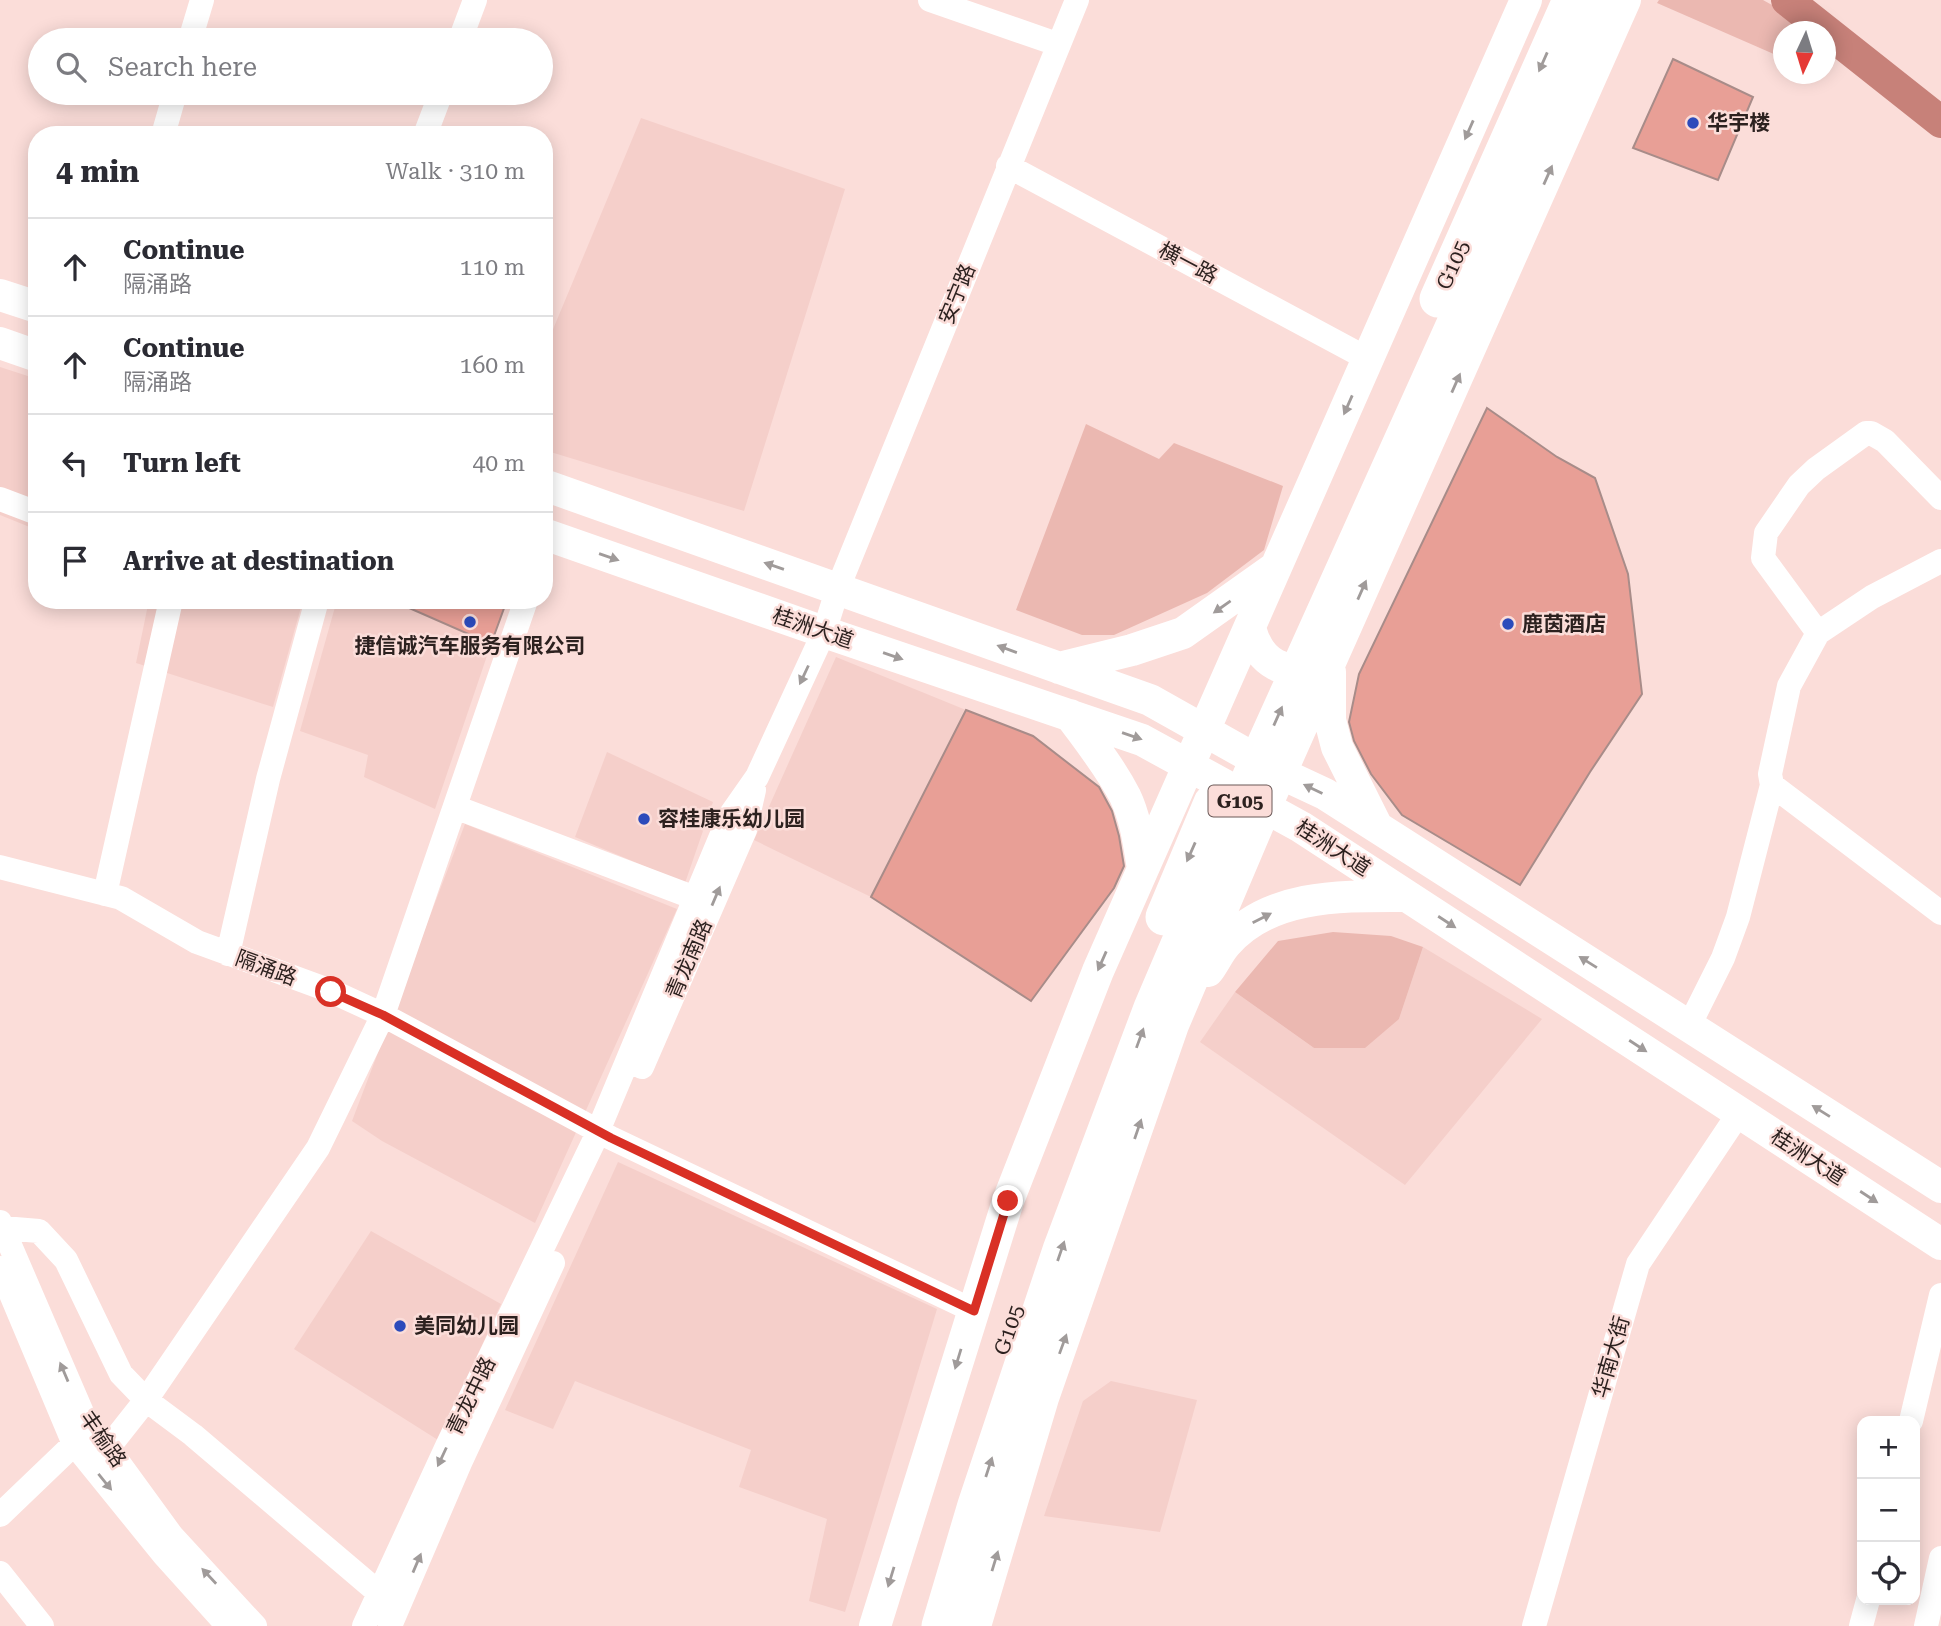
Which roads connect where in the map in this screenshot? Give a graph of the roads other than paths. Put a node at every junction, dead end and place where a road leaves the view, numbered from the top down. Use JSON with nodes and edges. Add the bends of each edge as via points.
{"nodes":[{"id":1,"x":202,"y":0,"type":"edge"},
{"id":2,"x":475,"y":0,"type":"edge"},
{"id":3,"x":930,"y":0,"type":"edge"},
{"id":4,"x":1077,"y":0,"type":"edge"},
{"id":5,"x":1526,"y":0,"type":"edge"},
{"id":6,"x":1571,"y":0,"type":"edge"},
{"id":7,"x":1601,"y":0,"type":"edge"},
{"id":8,"x":1625,"y":0,"type":"edge"},
{"id":9,"x":194,"y":28,"type":"edge"},
{"id":10,"x":464,"y":28,"type":"edge"},
{"id":11,"x":1057,"y":44,"type":"junction"},
{"id":12,"x":172,"y":105,"type":"edge"},
{"id":13,"x":436,"y":105,"type":"edge"},
{"id":14,"x":166,"y":126,"type":"edge"},
{"id":15,"x":428,"y":126,"type":"edge"},
{"id":16,"x":1008,"y":166,"type":"junction"},
{"id":17,"x":0,"y":295,"type":"edge"},
{"id":18,"x":28,"y":304,"type":"edge"},
{"id":19,"x":0,"y":343,"type":"edge"},
{"id":20,"x":28,"y":353,"type":"edge"},
{"id":21,"x":1368,"y":359,"type":"junction"},
{"id":22,"x":553,"y":488,"type":"edge"},
{"id":23,"x":1941,"y":498,"type":"edge"},
{"id":24,"x":0,"y":499,"type":"edge"},
{"id":25,"x":28,"y":510,"type":"edge"},
{"id":26,"x":553,"y":541,"type":"edge"},
{"id":27,"x":1941,"y":561,"type":"edge"},
{"id":28,"x":1277,"y":566,"type":"junction"},
{"id":29,"x":838,"y":588,"type":"junction"},
{"id":30,"x":170,"y":609,"type":"edge"},
{"id":31,"x":315,"y":609,"type":"edge"},
{"id":32,"x":523,"y":609,"type":"edge"},
{"id":33,"x":1250,"y":628,"type":"junction"},
{"id":34,"x":824,"y":632,"type":"junction"},
{"id":35,"x":1818,"y":633,"type":"junction"},
{"id":36,"x":1332,"y":657,"type":"junction"},
{"id":37,"x":1059,"y":668,"type":"junction"},
{"id":38,"x":1070,"y":715,"type":"junction"},
{"id":39,"x":1205,"y":730,"type":"junction"},
{"id":40,"x":1189,"y":764,"type":"junction"},
{"id":41,"x":1280,"y":773,"type":"junction"},
{"id":42,"x":757,"y":776,"type":"junction"},
{"id":43,"x":1772,"y":785,"type":"junction"},
{"id":44,"x":1266,"y":806,"type":"junction"},
{"id":45,"x":454,"y":807,"type":"junction"},
{"id":46,"x":1377,"y":828,"type":"junction"},
{"id":47,"x":0,"y":867,"type":"edge"},
{"id":48,"x":1143,"y":869,"type":"junction"},
{"id":49,"x":105,"y":894,"type":"junction"},
{"id":50,"x":1407,"y":895,"type":"junction"},
{"id":51,"x":695,"y":898,"type":"junction"},
{"id":52,"x":1941,"y":914,"type":"edge"},
{"id":53,"x":1116,"y":930,"type":"junction"},
{"id":54,"x":228,"y":954,"type":"junction"},
{"id":55,"x":1202,"y":957,"type":"junction"},
{"id":56,"x":383,"y":1015,"type":"junction"},
{"id":57,"x":1173,"y":1025,"type":"junction"},
{"id":58,"x":1689,"y":1026,"type":"junction"},
{"id":59,"x":1740,"y":1113,"type":"junction"},
{"id":60,"x":605,"y":1134,"type":"junction"},
{"id":61,"x":1941,"y":1187,"type":"edge"},
{"id":62,"x":1,"y":1225,"type":"edge"},
{"id":63,"x":1941,"y":1244,"type":"edge"},
{"id":64,"x":0,"y":1268,"type":"edge"},
{"id":65,"x":1941,"y":1295,"type":"edge"},
{"id":66,"x":974,"y":1311,"type":"junction"},
{"id":67,"x":146,"y":1400,"type":"junction"},
{"id":68,"x":1912,"y":1416,"type":"edge"},
{"id":69,"x":74,"y":1444,"type":"junction"},
{"id":70,"x":108,"y":1448,"type":"junction"},
{"id":71,"x":0,"y":1515,"type":"edge"},
{"id":72,"x":1941,"y":1558,"type":"edge"},
{"id":73,"x":0,"y":1573,"type":"edge"},
{"id":74,"x":379,"y":1593,"type":"junction"},
{"id":75,"x":1867,"y":1605,"type":"edge"},
{"id":76,"x":42,"y":1626,"type":"edge"},
{"id":77,"x":228,"y":1626,"type":"edge"},
{"id":78,"x":255,"y":1626,"type":"edge"},
{"id":79,"x":364,"y":1626,"type":"edge"},
{"id":80,"x":390,"y":1626,"type":"edge"},
{"id":81,"x":876,"y":1626,"type":"edge"},
{"id":82,"x":915,"y":1626,"type":"edge"},
{"id":83,"x":940,"y":1626,"type":"edge"},
{"id":84,"x":975,"y":1626,"type":"edge"},
{"id":85,"x":1534,"y":1626,"type":"edge"},
{"id":86,"x":1861,"y":1626,"type":"edge"},
{"id":87,"x":1926,"y":1626,"type":"edge"}],
"edges":[{"from":1,"to":9,"type":"street"},
{"from":2,"to":10,"type":"street"},
{"from":3,"to":11,"type":"street"},
{"from":4,"to":11,"type":"street","name":"安宁路"},
{"from":5,"to":21,"type":"main road","one_way":true},
{"from":6,"to":82,"type":"highway","name":"G105","number":"G105","one_way":true,"via":[[1192,847],[1098,1079],[970,1446]]},
{"from":83,"to":7,"type":"highway","number":"G105","one_way":true,"via":[[1061,1250],[1152,1008],[1251,776]]},
{"from":36,"to":8,"type":"main road","one_way":true},
{"from":11,"to":16,"type":"street","name":"安宁路"},
{"from":12,"to":14,"type":"street"},
{"from":13,"to":15,"type":"street"},
{"from":16,"to":21,"type":"street","name":"横一路"},
{"from":16,"to":29,"type":"street","name":"安宁路"},
{"from":17,"to":18,"type":"main road"},
{"from":19,"to":20,"type":"main road"},
{"from":21,"to":28,"type":"main road","one_way":true},
{"from":29,"to":22,"type":"main road","name":"桂洲大道","one_way":true},
{"from":23,"to":35,"type":"street","via":[[1885,441],[1871,433],[1844,447],[1799,485],[1766,533],[1763,558]]},
{"from":24,"to":25,"type":"street"},
{"from":26,"to":34,"type":"main road","name":"桂洲大道","one_way":true},
{"from":27,"to":35,"type":"street","via":[[1871,597]]},
{"from":28,"to":33,"type":"main road"},
{"from":28,"to":37,"type":"main road","one_way":true,"via":[[1183,633]]},
{"from":29,"to":34,"type":"street","name":"青龙南路"},
{"from":37,"to":29,"type":"main road","name":"桂洲大道","one_way":true},
{"from":30,"to":49,"type":"street"},
{"from":31,"to":54,"type":"street","via":[[268,779]]},
{"from":32,"to":45,"type":"street"},
{"from":33,"to":36,"type":"main road","via":[[1259,651],[1280,668],[1294,669]]},
{"from":33,"to":39,"type":"main road"},
{"from":34,"to":38,"type":"main road","name":"桂洲大道","one_way":true},
{"from":34,"to":42,"type":"street","name":"青龙南路","one_way":true},
{"from":35,"to":43,"type":"street","via":[[1789,686],[1770,774]]},
{"from":36,"to":41,"type":"main road"},
{"from":36,"to":46,"type":"main road","via":[[1330,720],[1336,747]]},
{"from":37,"to":39,"type":"main road","name":"桂洲大道","via":[[1150,700]]},
{"from":38,"to":40,"type":"main road","name":"桂洲大道","one_way":true,"via":[[1142,740]]},
{"from":38,"to":48,"type":"main road","via":[[1125,797],[1137,829]]},
{"from":39,"to":40,"type":"main road"},
{"from":39,"to":41,"type":"main road","name":"桂洲大道"},
{"from":40,"to":44,"type":"main road","name":"桂洲大道"},
{"from":40,"to":48,"type":"main road"},
{"from":41,"to":44,"type":"main road"},
{"from":46,"to":41,"type":"main road","name":"桂洲大道","one_way":true,"via":[[1325,794]]},
{"from":42,"to":51,"type":"street","name":"青龙南路","via":[[729,817]]},
{"from":60,"to":42,"type":"street","name":"青龙南路","one_way":true,"via":[[745,830]]},
{"from":43,"to":52,"type":"street"},
{"from":43,"to":58,"type":"street","via":[[1738,917]]},
{"from":44,"to":50,"type":"main road","name":"桂洲大道"},
{"from":44,"to":55,"type":"main road"},
{"from":45,"to":51,"type":"street"},
{"from":45,"to":56,"type":"street"},
{"from":58,"to":46,"type":"main road","name":"桂洲大道","one_way":true},
{"from":47,"to":49,"type":"street","name":"隔涌路"},
{"from":48,"to":53,"type":"main road"},
{"from":49,"to":54,"type":"street","name":"隔涌路"},
{"from":57,"to":50,"type":"main road","one_way":true,"via":[[1226,944],[1258,917],[1310,900]]},
{"from":50,"to":59,"type":"main road","name":"桂洲大道","one_way":true},
{"from":51,"to":60,"type":"street","name":"青龙南路"},
{"from":53,"to":55,"type":"main road","via":[[1129,920],[1164,913],[1192,935]]},
{"from":53,"to":66,"type":"main road","one_way":true,"via":[[1008,1201]]},
{"from":54,"to":56,"type":"street","name":"隔涌路"},
{"from":55,"to":57,"type":"main road"},
{"from":56,"to":60,"type":"street","name":"隔涌路"},
{"from":56,"to":67,"type":"street","via":[[318,1148]]},
{"from":84,"to":57,"type":"main road","one_way":true,"via":[[1043,1398]]},
{"from":61,"to":58,"type":"main road","name":"桂洲大道","one_way":true},
{"from":59,"to":63,"type":"main road","name":"桂洲大道","one_way":true},
{"from":59,"to":85,"type":"street","name":"华南大街","via":[[1638,1264]]},
{"from":60,"to":66,"type":"street","name":"隔涌路"},
{"from":60,"to":74,"type":"street","name":"青龙中路","one_way":true},
{"from":80,"to":60,"type":"street","name":"青龙中路","one_way":true},
{"from":62,"to":67,"type":"street","via":[[39,1231],[66,1260],[121,1374]]},
{"from":70,"to":62,"type":"street","name":"丰榆路","one_way":true,"via":[[87,1424]]},
{"from":64,"to":69,"type":"street","name":"丰榆路"},
{"from":65,"to":68,"type":"street"},
{"from":66,"to":81,"type":"main road","one_way":true},
{"from":67,"to":70,"type":"street"},
{"from":67,"to":74,"type":"street"},
{"from":69,"to":70,"type":"street"},
{"from":69,"to":71,"type":"street"},
{"from":69,"to":77,"type":"street","name":"丰榆路","one_way":true},
{"from":78,"to":70,"type":"street","name":"丰榆路","one_way":true,"via":[[172,1536]]},
{"from":72,"to":87,"type":"street"},
{"from":73,"to":76,"type":"street"},
{"from":74,"to":79,"type":"street","name":"青龙中路"},
{"from":75,"to":86,"type":"street"}]}
